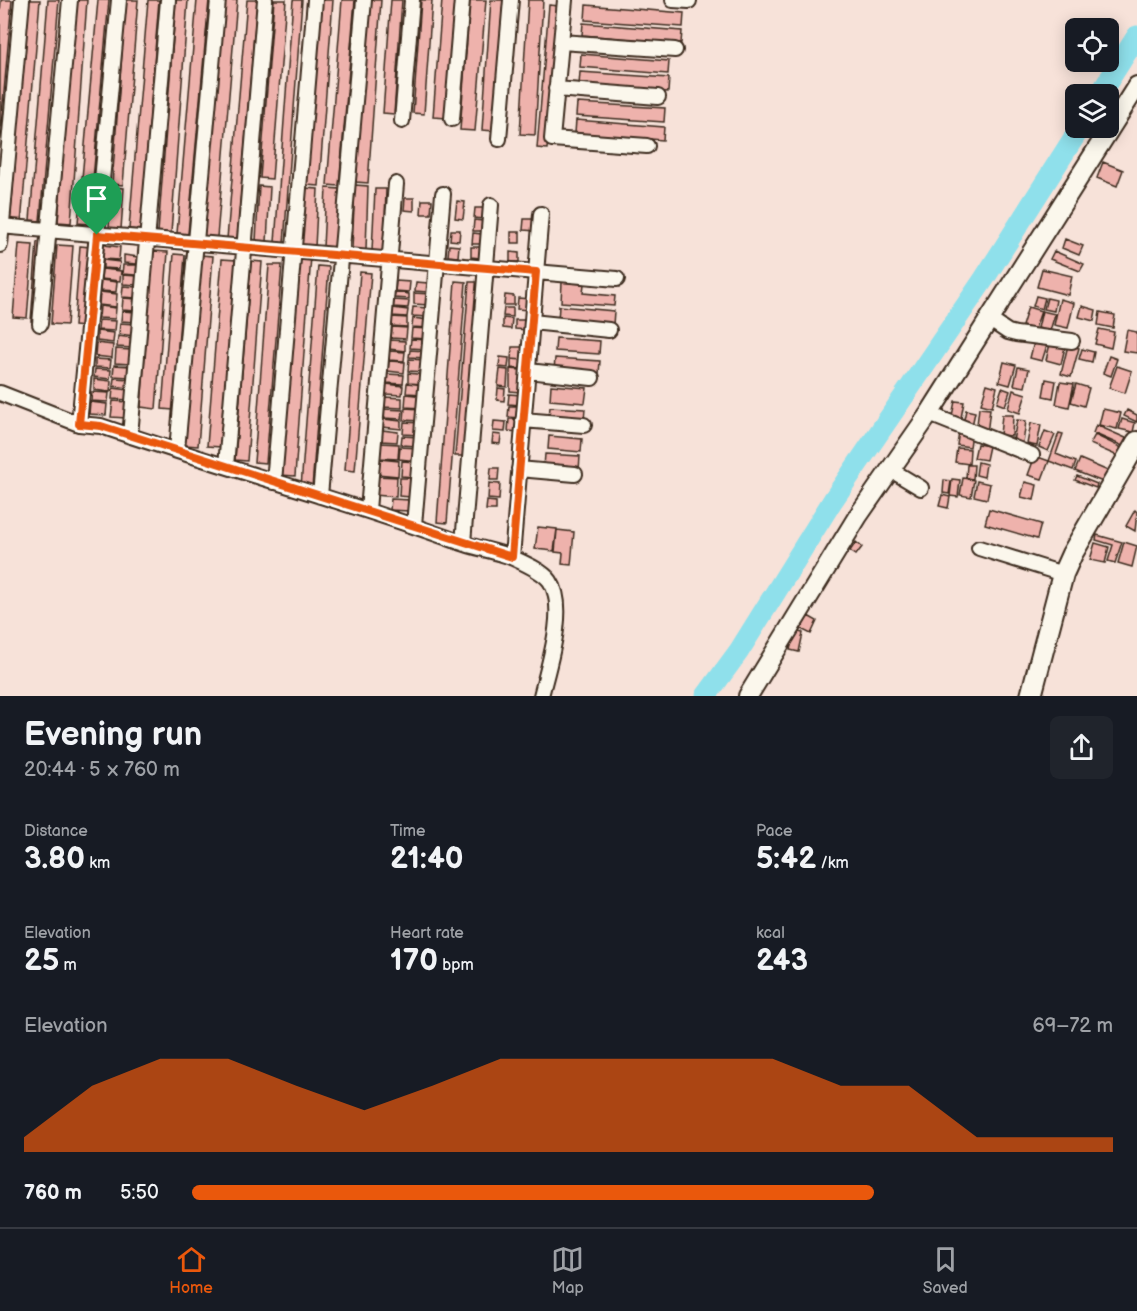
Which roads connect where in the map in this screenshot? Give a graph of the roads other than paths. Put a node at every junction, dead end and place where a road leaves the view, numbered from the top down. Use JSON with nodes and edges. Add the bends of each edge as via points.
{"nodes":[{"id":1,"x":22,"y":0,"type":"edge"},
{"id":2,"x":70,"y":0,"type":"edge"},
{"id":3,"x":119,"y":0,"type":"edge"},
{"id":4,"x":168,"y":0,"type":"edge"},
{"id":5,"x":218,"y":0,"type":"edge"},
{"id":6,"x":265,"y":0,"type":"edge"},
{"id":7,"x":315,"y":0,"type":"edge"},
{"id":8,"x":364,"y":0,"type":"edge"},
{"id":9,"x":412,"y":0,"type":"edge"},
{"id":10,"x":462,"y":0,"type":"edge"},
{"id":11,"x":511,"y":0,"type":"edge"},
{"id":12,"x":565,"y":0,"type":"edge"},
{"id":13,"x":673,"y":0,"type":"edge"},
{"id":14,"x":689,"y":1,"type":"edge"},
{"id":15,"x":561,"y":42,"type":"junction"},
{"id":16,"x":675,"y":50,"type":"dead end"},
{"id":17,"x":1137,"y":86,"type":"edge"},
{"id":18,"x":556,"y":89,"type":"junction"},
{"id":19,"x":658,"y":97,"type":"dead end"},
{"id":20,"x":452,"y":119,"type":"dead end"},
{"id":21,"x":402,"y":121,"type":"dead end"},
{"id":22,"x":498,"y":139,"type":"dead end"},
{"id":23,"x":647,"y":146,"type":"dead end"},
{"id":24,"x":396,"y":184,"type":"dead end"},
{"id":25,"x":443,"y":194,"type":"dead end"},
{"id":26,"x":491,"y":205,"type":"dead end"},
{"id":27,"x":541,"y":214,"type":"dead end"},
{"id":28,"x":1,"y":226,"type":"edge"},
{"id":29,"x":49,"y":230,"type":"junction"},
{"id":30,"x":97,"y":235,"type":"junction"},
{"id":31,"x":147,"y":239,"type":"junction"},
{"id":32,"x":196,"y":243,"type":"junction"},
{"id":33,"x":0,"y":245,"type":"edge"},
{"id":34,"x":244,"y":247,"type":"junction"},
{"id":35,"x":294,"y":252,"type":"junction"},
{"id":36,"x":341,"y":256,"type":"junction"},
{"id":37,"x":390,"y":260,"type":"junction"},
{"id":38,"x":437,"y":264,"type":"junction"},
{"id":39,"x":486,"y":268,"type":"junction"},
{"id":40,"x":536,"y":272,"type":"junction"},
{"id":41,"x":617,"y":279,"type":"dead end"},
{"id":42,"x":990,"y":320,"type":"junction"},
{"id":43,"x":532,"y":322,"type":"junction"},
{"id":44,"x":40,"y":324,"type":"dead end"},
{"id":45,"x":609,"y":330,"type":"dead end"},
{"id":46,"x":1072,"y":341,"type":"dead end"},
{"id":47,"x":528,"y":371,"type":"junction"},
{"id":48,"x":592,"y":378,"type":"dead end"},
{"id":49,"x":0,"y":393,"type":"edge"},
{"id":50,"x":929,"y":414,"type":"junction"},
{"id":51,"x":524,"y":420,"type":"junction"},
{"id":52,"x":79,"y":424,"type":"junction"},
{"id":53,"x":584,"y":425,"type":"dead end"},
{"id":54,"x":130,"y":436,"type":"junction"},
{"id":55,"x":1137,"y":442,"type":"edge"},
{"id":56,"x":177,"y":450,"type":"junction"},
{"id":57,"x":1032,"y":455,"type":"dead end"},
{"id":58,"x":226,"y":466,"type":"junction"},
{"id":59,"x":519,"y":469,"type":"junction"},
{"id":60,"x":891,"y":470,"type":"junction"},
{"id":61,"x":575,"y":474,"type":"dead end"},
{"id":62,"x":274,"y":482,"type":"junction"},
{"id":63,"x":921,"y":488,"type":"dead end"},
{"id":64,"x":320,"y":496,"type":"junction"},
{"id":65,"x":368,"y":510,"type":"junction"},
{"id":66,"x":414,"y":525,"type":"junction"},
{"id":67,"x":463,"y":543,"type":"junction"},
{"id":68,"x":979,"y":548,"type":"dead end"},
{"id":69,"x":512,"y":557,"type":"junction"},
{"id":70,"x":1063,"y":574,"type":"junction"},
{"id":71,"x":541,"y":696,"type":"edge"},
{"id":72,"x":748,"y":696,"type":"edge"},
{"id":73,"x":1031,"y":696,"type":"edge"}],
"edges":[{"from":1,"to":28,"type":"street"},
{"from":2,"to":29,"type":"street"},
{"from":3,"to":30,"type":"street"},
{"from":4,"to":31,"type":"street"},
{"from":5,"to":32,"type":"street"},
{"from":6,"to":34,"type":"street"},
{"from":7,"to":35,"type":"street"},
{"from":8,"to":36,"type":"street"},
{"from":9,"to":21,"type":"street"},
{"from":10,"to":20,"type":"street"},
{"from":11,"to":22,"type":"street"},
{"from":12,"to":15,"type":"street"},
{"from":13,"to":14,"type":"street"},
{"from":15,"to":16,"type":"street"},
{"from":15,"to":18,"type":"street"},
{"from":17,"to":42,"type":"street"},
{"from":18,"to":19,"type":"street"},
{"from":18,"to":23,"type":"street","via":[[552,139]]},
{"from":24,"to":37,"type":"street"},
{"from":25,"to":38,"type":"street"},
{"from":26,"to":39,"type":"street"},
{"from":27,"to":40,"type":"street"},
{"from":28,"to":29,"type":"street"},
{"from":28,"to":33,"type":"street"},
{"from":29,"to":30,"type":"street"},
{"from":29,"to":44,"type":"street"},
{"from":30,"to":31,"type":"street"},
{"from":30,"to":52,"type":"street"},
{"from":31,"to":32,"type":"street"},
{"from":31,"to":54,"type":"street"},
{"from":32,"to":34,"type":"street"},
{"from":32,"to":56,"type":"street"},
{"from":34,"to":35,"type":"street"},
{"from":34,"to":58,"type":"street"},
{"from":35,"to":36,"type":"street"},
{"from":35,"to":62,"type":"street"},
{"from":36,"to":37,"type":"street"},
{"from":36,"to":64,"type":"street"},
{"from":37,"to":38,"type":"street"},
{"from":37,"to":65,"type":"street"},
{"from":38,"to":39,"type":"street"},
{"from":38,"to":66,"type":"street"},
{"from":39,"to":40,"type":"street"},
{"from":39,"to":67,"type":"street"},
{"from":40,"to":41,"type":"street"},
{"from":40,"to":43,"type":"street"},
{"from":42,"to":46,"type":"street","via":[[1008,332]]},
{"from":42,"to":50,"type":"street"},
{"from":43,"to":45,"type":"street"},
{"from":43,"to":47,"type":"street"},
{"from":47,"to":48,"type":"street"},
{"from":47,"to":51,"type":"street"},
{"from":49,"to":52,"type":"street"},
{"from":50,"to":57,"type":"street"},
{"from":50,"to":60,"type":"street"},
{"from":51,"to":53,"type":"street"},
{"from":51,"to":59,"type":"street"},
{"from":52,"to":54,"type":"street","via":[[101,426]]},
{"from":54,"to":56,"type":"street"},
{"from":55,"to":70,"type":"main road"},
{"from":56,"to":58,"type":"street"},
{"from":58,"to":62,"type":"street"},
{"from":59,"to":61,"type":"street"},
{"from":59,"to":69,"type":"street"},
{"from":60,"to":63,"type":"street"},
{"from":60,"to":72,"type":"street","via":[[858,516]]},
{"from":62,"to":64,"type":"street"},
{"from":64,"to":65,"type":"street"},
{"from":65,"to":66,"type":"street"},
{"from":66,"to":67,"type":"street"},
{"from":67,"to":69,"type":"street"},
{"from":68,"to":70,"type":"street"},
{"from":69,"to":71,"type":"street","via":[[550,580],[556,599],[552,652]]},
{"from":70,"to":73,"type":"main road"}]}
